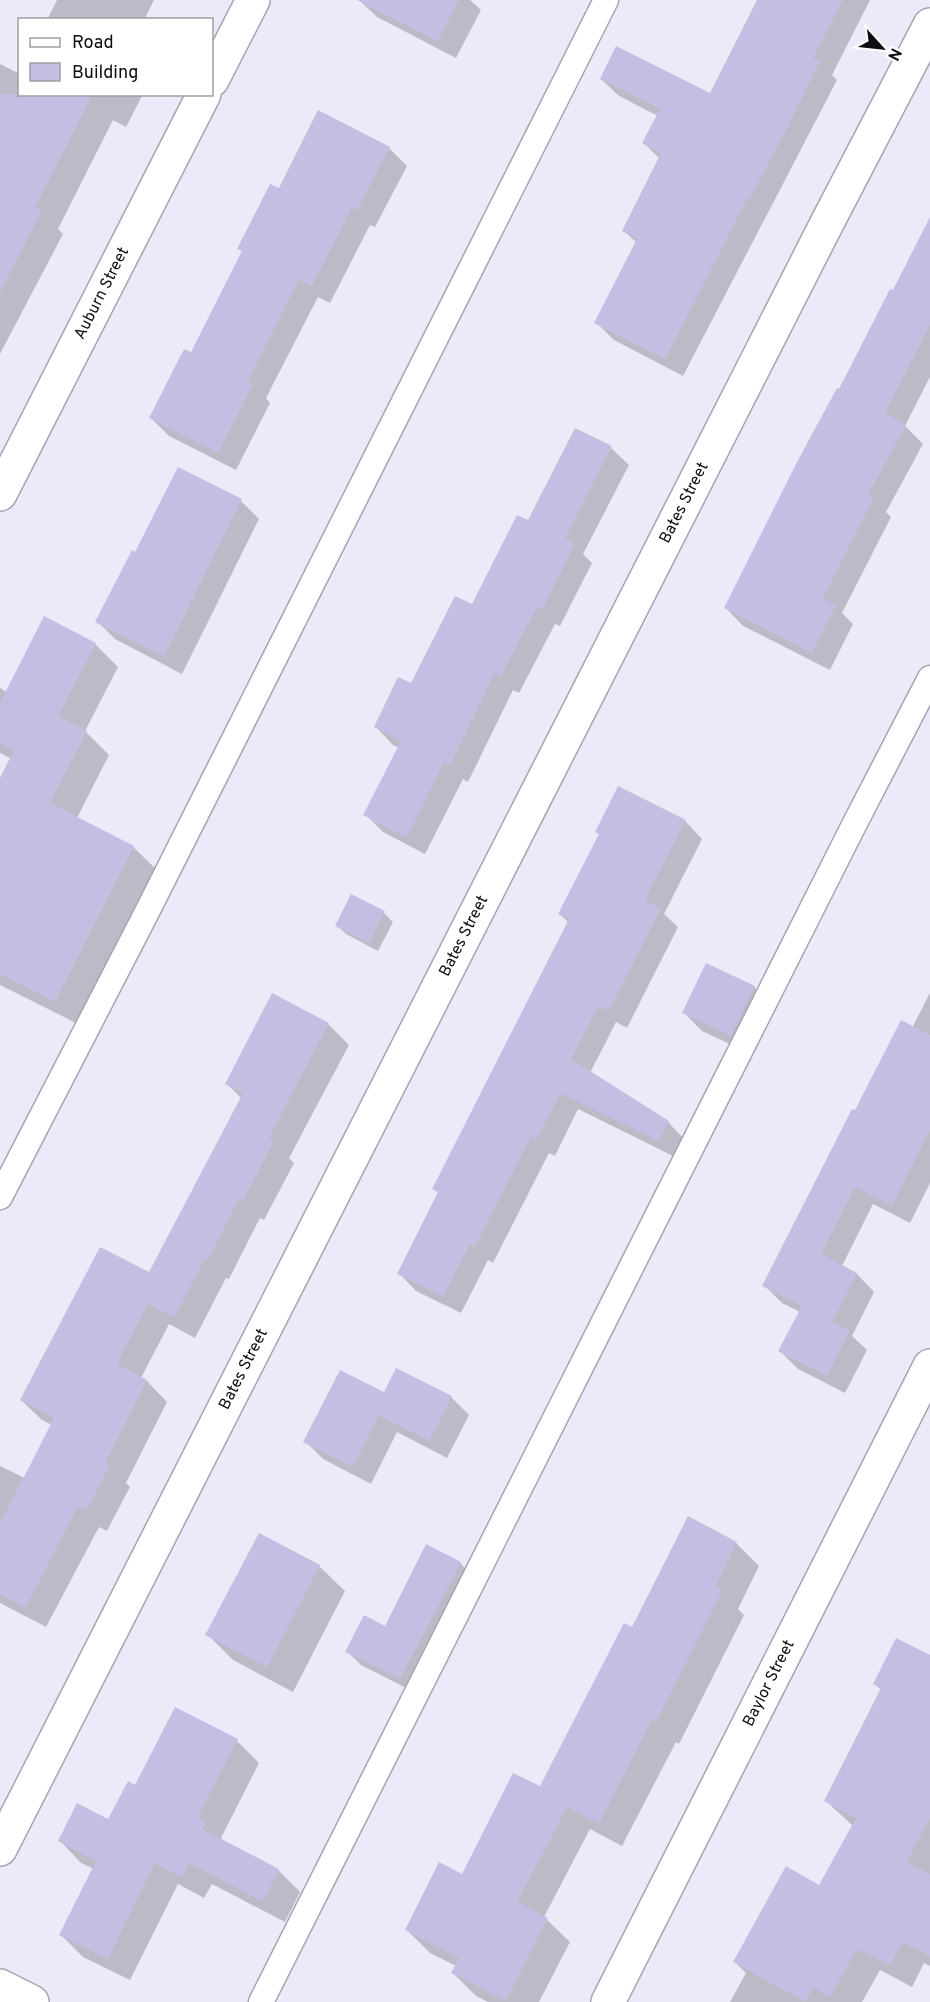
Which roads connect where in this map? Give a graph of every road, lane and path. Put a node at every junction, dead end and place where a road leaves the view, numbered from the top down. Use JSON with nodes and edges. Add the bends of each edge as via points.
{"nodes":[{"id":1,"x":253,"y":0,"type":"edge"},
{"id":2,"x":606,"y":0,"type":"edge"},
{"id":3,"x":930,"y":25,"type":"edge"},
{"id":4,"x":213,"y":78,"type":"edge"},
{"id":5,"x":203,"y":96,"type":"edge"},
{"id":6,"x":10,"y":449,"type":"edge"},
{"id":7,"x":0,"y":494,"type":"edge"},
{"id":8,"x":930,"y":678,"type":"edge"},
{"id":9,"x":0,"y":1197,"type":"edge"},
{"id":10,"x":930,"y":1366,"type":"edge"},
{"id":11,"x":0,"y":1849,"type":"edge"},
{"id":12,"x":0,"y":1986,"type":"edge"},
{"id":13,"x":32,"y":2002,"type":"edge"},
{"id":14,"x":261,"y":2002,"type":"edge"},
{"id":15,"x":608,"y":2002,"type":"edge"}],
"edges":[{"from":1,"to":4,"type":"street"},
{"from":2,"to":9,"type":"lane"},
{"from":3,"to":11,"type":"street","name":"Bates Street"},
{"from":5,"to":6,"type":"street","name":"Auburn Street"},
{"from":6,"to":7,"type":"street","name":"Auburn Street"},
{"from":8,"to":14,"type":"lane"},
{"from":10,"to":15,"type":"street","name":"Baylor Street"},
{"from":12,"to":13,"type":"street"}]}
